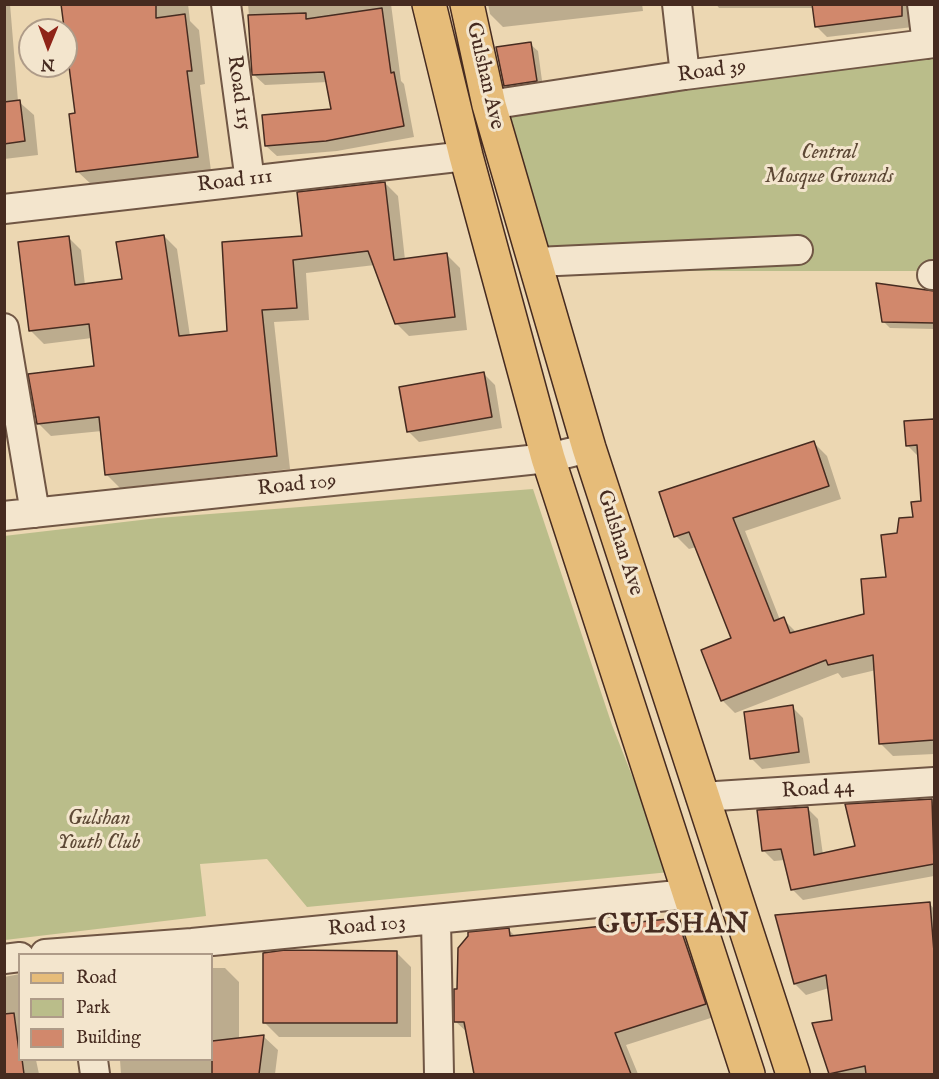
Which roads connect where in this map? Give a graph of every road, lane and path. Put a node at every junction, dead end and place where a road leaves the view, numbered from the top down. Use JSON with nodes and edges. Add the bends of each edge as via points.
{"nodes":[{"id":1,"x":226,"y":4,"type":"edge"},
{"id":2,"x":429,"y":4,"type":"edge"},
{"id":3,"x":467,"y":4,"type":"edge"},
{"id":4,"x":678,"y":4,"type":"edge"},
{"id":5,"x":922,"y":4,"type":"edge"},
{"id":6,"x":931,"y":44,"type":"edge"},
{"id":7,"x":686,"y":75,"type":"junction"},
{"id":8,"x":489,"y":105,"type":"junction"},
{"id":9,"x":466,"y":156,"type":"junction"},
{"id":10,"x":250,"y":181,"type":"junction"},
{"id":11,"x":4,"y":209,"type":"edge"},
{"id":12,"x":798,"y":250,"type":"dead end"},
{"id":13,"x":536,"y":262,"type":"junction"},
{"id":14,"x":4,"y":328,"type":"edge"},
{"id":15,"x":589,"y":448,"type":"junction"},
{"id":16,"x":548,"y":458,"type":"junction"},
{"id":17,"x":35,"y":513,"type":"junction"},
{"id":18,"x":4,"y":516,"type":"edge"},
{"id":19,"x":934,"y":782,"type":"edge"},
{"id":20,"x":701,"y":797,"type":"junction"},
{"id":21,"x":688,"y":894,"type":"junction"},
{"id":22,"x":436,"y":920,"type":"junction"},
{"id":23,"x":80,"y":952,"type":"edge"},
{"id":24,"x":62,"y":953,"type":"edge"},
{"id":25,"x":439,"y":1074,"type":"edge"},
{"id":26,"x":748,"y":1074,"type":"edge"},
{"id":27,"x":793,"y":1074,"type":"edge"}],
"edges":[{"from":1,"to":10,"type":"street","name":"Road 115"},
{"from":2,"to":9,"type":"main road","name":"Gulshan Ave"},
{"from":3,"to":8,"type":"main road","name":"Gulshan Ave"},
{"from":4,"to":7,"type":"street"},
{"from":5,"to":6,"type":"street"},
{"from":6,"to":7,"type":"street","name":"Road 39"},
{"from":7,"to":8,"type":"street","name":"Road 39"},
{"from":8,"to":13,"type":"main road","name":"Gulshan Ave"},
{"from":9,"to":10,"type":"street","name":"Road 111"},
{"from":9,"to":16,"type":"main road","name":"Gulshan Ave"},
{"from":10,"to":11,"type":"street","name":"Road 111"},
{"from":12,"to":13,"type":"street"},
{"from":13,"to":15,"type":"main road","name":"Gulshan Ave"},
{"from":14,"to":17,"type":"street"},
{"from":15,"to":16,"type":"street","name":"Road 109"},
{"from":15,"to":20,"type":"main road","name":"Gulshan Ave"},
{"from":16,"to":17,"type":"street","name":"Road 109"},
{"from":16,"to":21,"type":"main road","name":"Gulshan Ave"},
{"from":17,"to":18,"type":"street","name":"Road 109"},
{"from":19,"to":20,"type":"street","name":"Road 44"},
{"from":20,"to":27,"type":"main road","name":"Gulshan Ave"},
{"from":21,"to":22,"type":"street","name":"Road 103"},
{"from":21,"to":26,"type":"main road","name":"Gulshan Ave"},
{"from":22,"to":23,"type":"street","name":"Road 103"},
{"from":22,"to":25,"type":"street"},
{"from":23,"to":24,"type":"street","name":"Road 103"}]}
